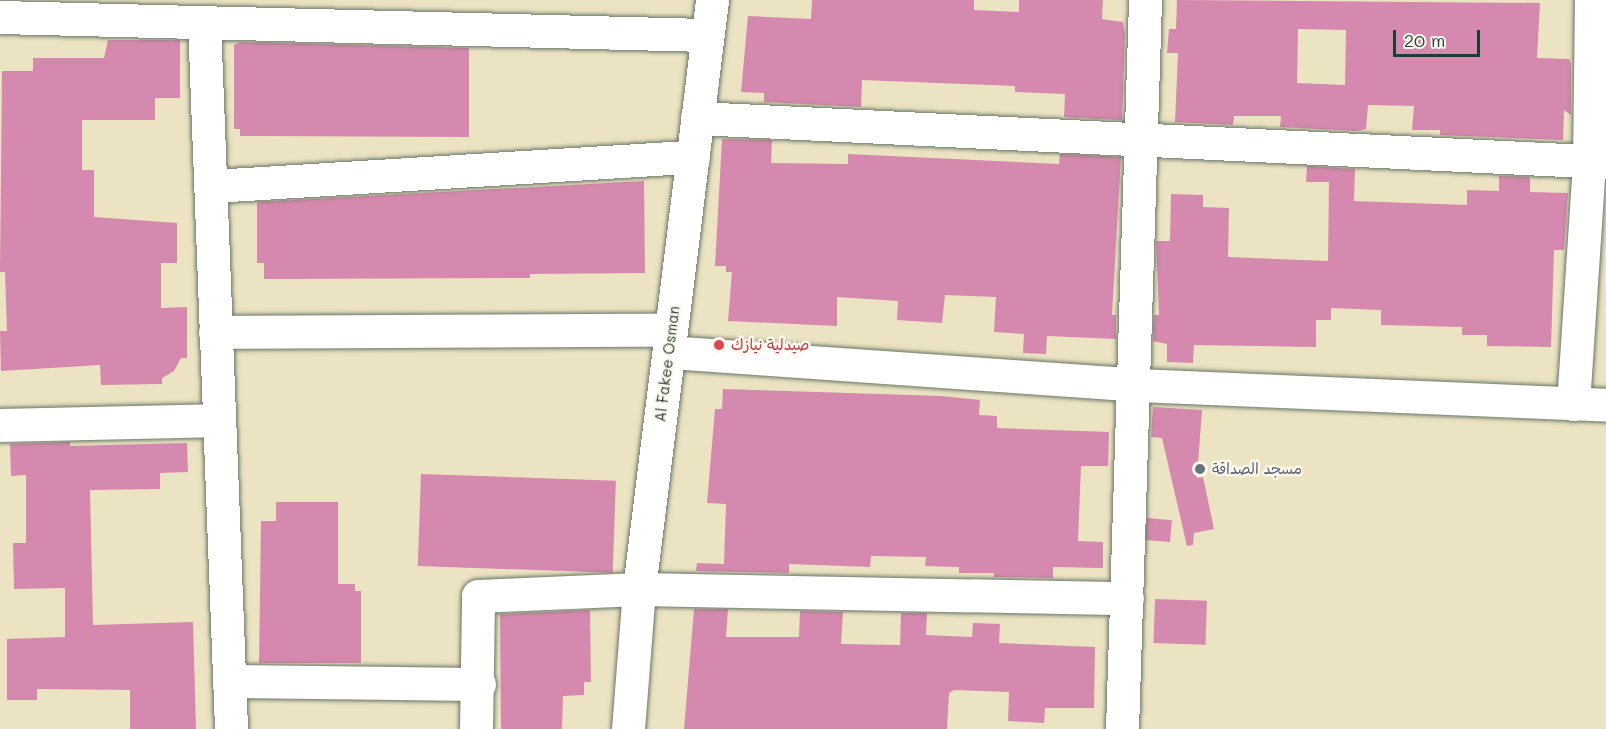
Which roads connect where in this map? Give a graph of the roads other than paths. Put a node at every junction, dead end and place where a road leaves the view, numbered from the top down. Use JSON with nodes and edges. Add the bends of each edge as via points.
{"nodes":[{"id":1,"x":712,"y":0,"type":"edge"},
{"id":2,"x":1145,"y":0,"type":"edge"},
{"id":3,"x":1591,"y":0,"type":"edge"},
{"id":4,"x":390,"y":13,"type":"edge"},
{"id":5,"x":0,"y":17,"type":"edge"},
{"id":6,"x":204,"y":22,"type":"junction"},
{"id":7,"x":708,"y":35,"type":"junction"},
{"id":8,"x":697,"y":118,"type":"junction"},
{"id":9,"x":1141,"y":141,"type":"junction"},
{"id":10,"x":693,"y":157,"type":"junction"},
{"id":11,"x":1598,"y":162,"type":"edge"},
{"id":12,"x":213,"y":186,"type":"junction"},
{"id":13,"x":215,"y":332,"type":"junction"},
{"id":14,"x":670,"y":341,"type":"junction"},
{"id":15,"x":1136,"y":385,"type":"junction"},
{"id":16,"x":1573,"y":404,"type":"junction"},
{"id":17,"x":1606,"y":405,"type":"edge"},
{"id":18,"x":219,"y":420,"type":"junction"},
{"id":19,"x":0,"y":425,"type":"edge"},
{"id":20,"x":639,"y":589,"type":"junction"},
{"id":21,"x":1127,"y":598,"type":"junction"},
{"id":22,"x":231,"y":681,"type":"junction"},
{"id":23,"x":479,"y":684,"type":"junction"},
{"id":24,"x":231,"y":729,"type":"edge"},
{"id":25,"x":476,"y":729,"type":"edge"},
{"id":26,"x":628,"y":729,"type":"edge"},
{"id":27,"x":1122,"y":729,"type":"edge"}],
"edges":[{"from":1,"to":7,"type":"street","name":"Al Fakee Osman"},
{"from":2,"to":9,"type":"street"},
{"from":3,"to":11,"type":"street"},
{"from":4,"to":6,"type":"street"},
{"from":4,"to":7,"type":"street"},
{"from":5,"to":6,"type":"street"},
{"from":6,"to":12,"type":"street"},
{"from":7,"to":8,"type":"street","name":"Al Fakee Osman"},
{"from":8,"to":9,"type":"street"},
{"from":8,"to":10,"type":"street","name":"Al Fakee Osman"},
{"from":9,"to":11,"type":"street"},
{"from":9,"to":15,"type":"street"},
{"from":10,"to":12,"type":"street"},
{"from":10,"to":14,"type":"street","name":"Al Fakee Osman"},
{"from":11,"to":16,"type":"street"},
{"from":12,"to":13,"type":"street"},
{"from":13,"to":14,"type":"street"},
{"from":13,"to":18,"type":"street"},
{"from":14,"to":15,"type":"street"},
{"from":14,"to":20,"type":"street","name":"Al Fakee Osman"},
{"from":15,"to":16,"type":"street"},
{"from":15,"to":21,"type":"street"},
{"from":16,"to":17,"type":"street"},
{"from":18,"to":19,"type":"street"},
{"from":18,"to":22,"type":"street"},
{"from":20,"to":21,"type":"street"},
{"from":20,"to":23,"type":"street","via":[[478,596]]},
{"from":20,"to":26,"type":"street","name":"Al Fakee Osman"},
{"from":21,"to":27,"type":"street"},
{"from":22,"to":23,"type":"street"},
{"from":22,"to":24,"type":"street"},
{"from":23,"to":25,"type":"street"}]}
